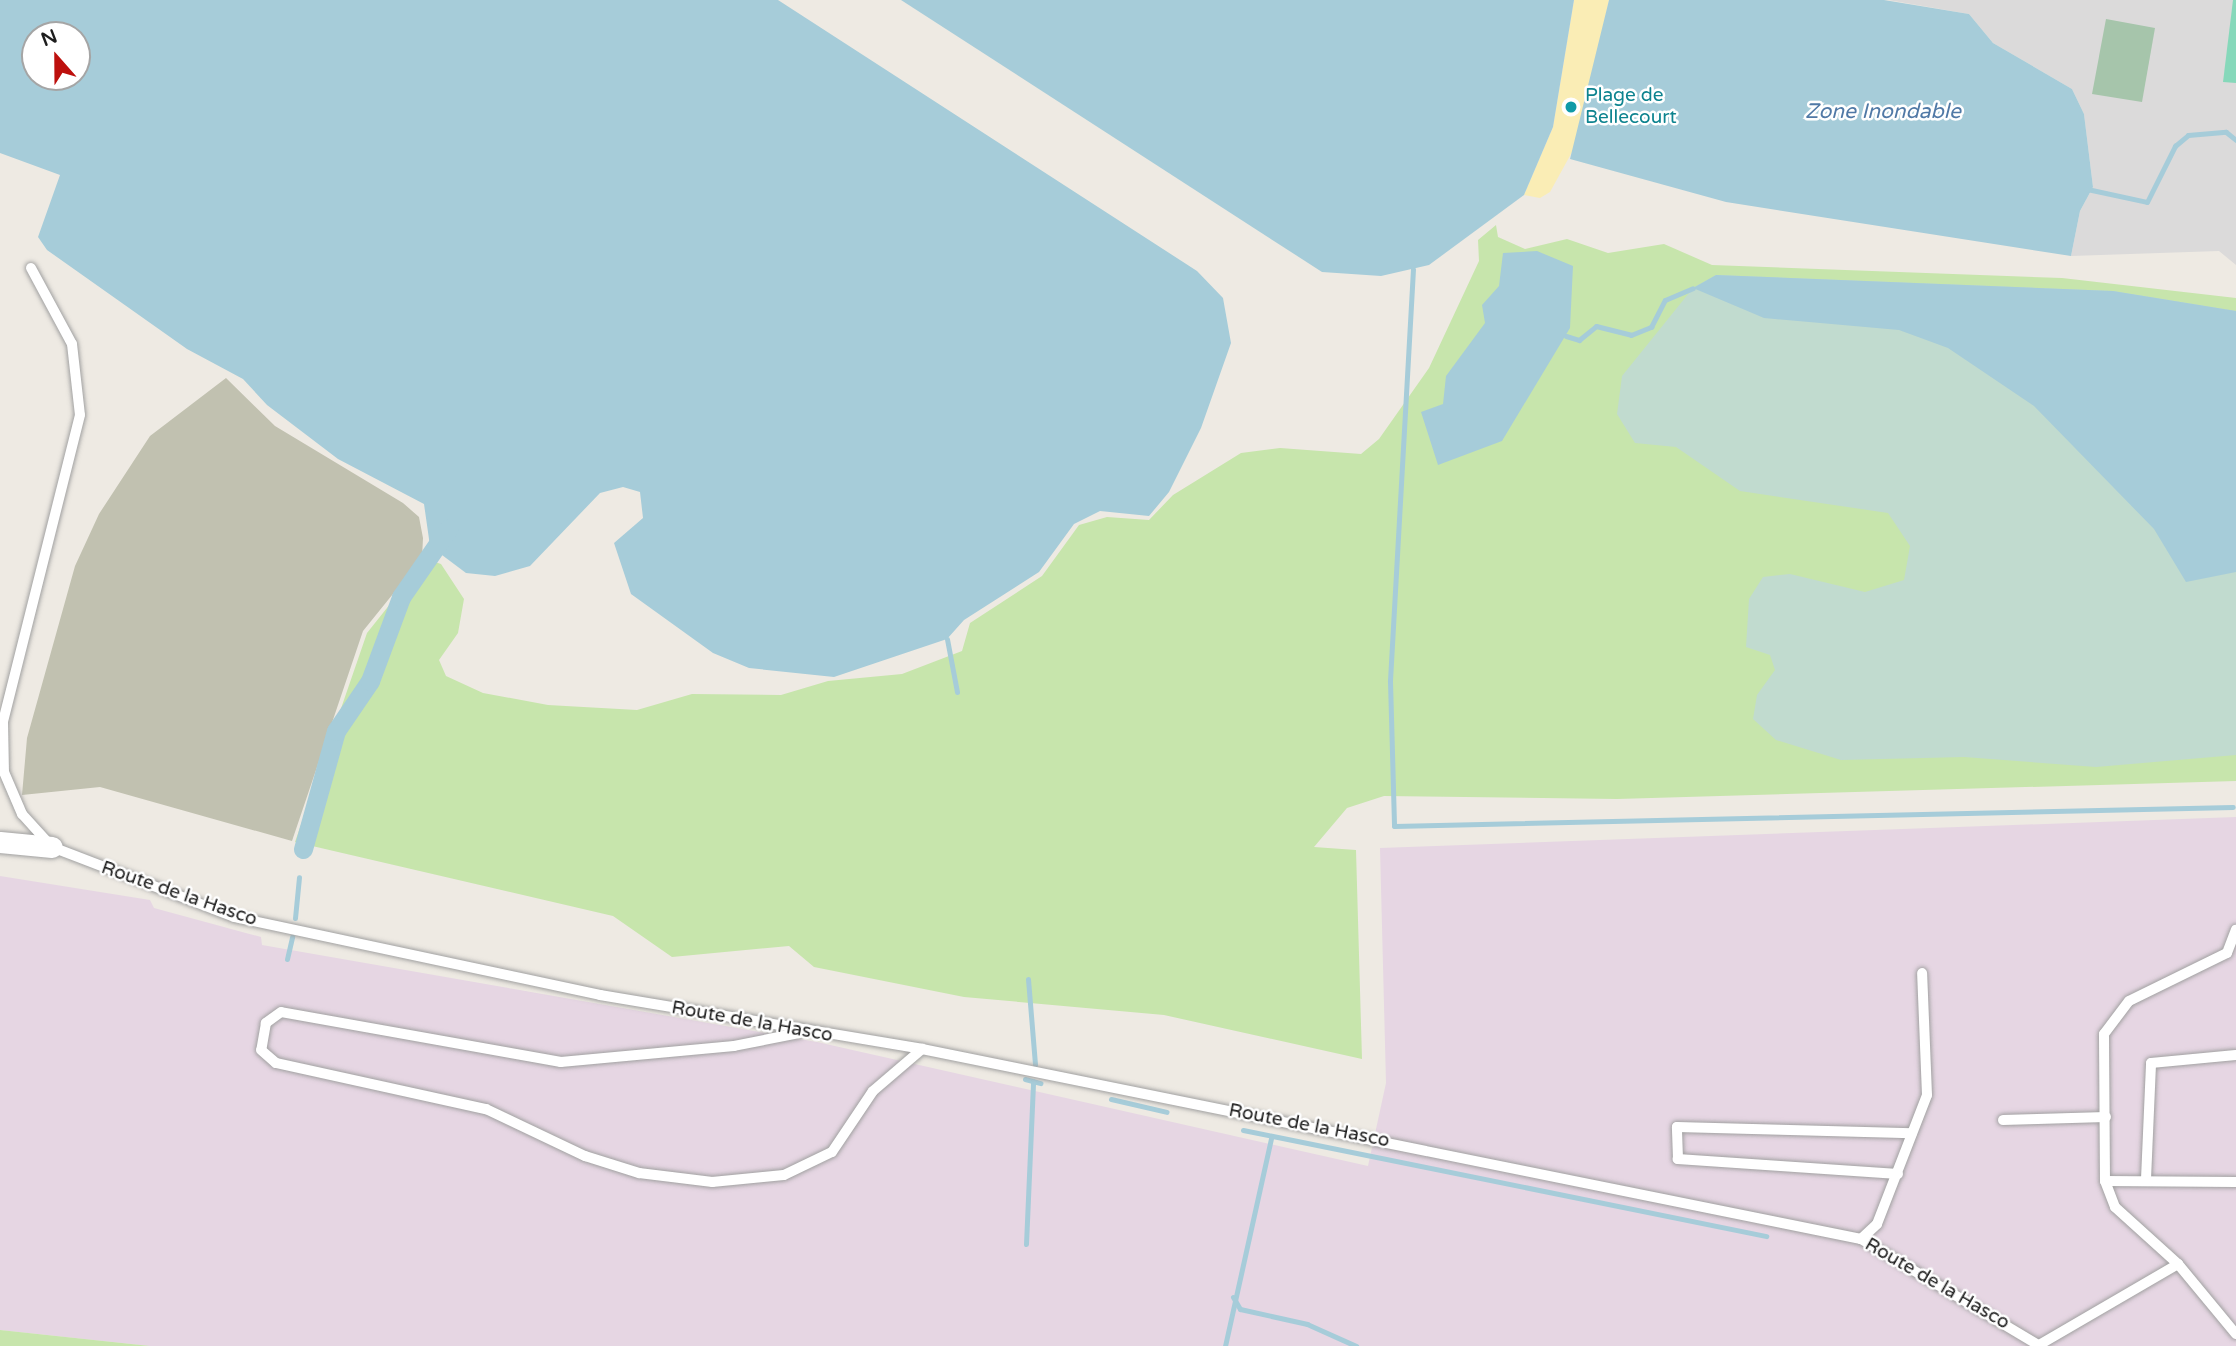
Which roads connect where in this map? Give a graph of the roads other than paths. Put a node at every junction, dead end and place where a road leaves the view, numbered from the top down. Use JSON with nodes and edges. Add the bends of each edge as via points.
{"nodes":[{"id":1,"x":31,"y":268,"type":"dead end"},
{"id":2,"x":0,"y":842,"type":"edge"},
{"id":3,"x":52,"y":848,"type":"junction"},
{"id":4,"x":2236,"y":930,"type":"edge"},
{"id":5,"x":2231,"y":951,"type":"edge"},
{"id":6,"x":1922,"y":973,"type":"dead end"},
{"id":7,"x":805,"y":1032,"type":"junction"},
{"id":8,"x":922,"y":1049,"type":"junction"},
{"id":9,"x":2236,"y":1055,"type":"edge"},
{"id":10,"x":2106,"y":1117,"type":"junction"},
{"id":11,"x":2003,"y":1120,"type":"dead end"},
{"id":12,"x":1912,"y":1133,"type":"junction"},
{"id":13,"x":1898,"y":1174,"type":"junction"},
{"id":14,"x":2146,"y":1179,"type":"junction"},
{"id":15,"x":2105,"y":1181,"type":"junction"},
{"id":16,"x":2236,"y":1182,"type":"edge"},
{"id":17,"x":1861,"y":1239,"type":"junction"},
{"id":18,"x":2178,"y":1264,"type":"junction"},
{"id":19,"x":2213,"y":1305,"type":"junction"},
{"id":20,"x":2236,"y":1334,"type":"edge"},
{"id":21,"x":2040,"y":1346,"type":"edge"},
{"id":22,"x":2236,"y":1346,"type":"edge"}],
"edges":[{"from":1,"to":3,"type":"lane","name":"Route de la Hasco","via":[[72,344],[80,415],[3,721],[4,772],[22,814]]},
{"from":2,"to":3,"type":"street"},
{"from":3,"to":7,"type":"lane","name":"Route de la Hasco","via":[[234,917]]},
{"from":4,"to":5,"type":"lane"},
{"from":5,"to":10,"type":"lane","via":[[2129,1001],[2112,1023],[2104,1034]]},
{"from":6,"to":12,"type":"lane","via":[[1927,1096]]},
{"from":7,"to":8,"type":"lane","name":"Route de la Hasco"},
{"from":7,"to":8,"type":"lane","via":[[734,1046],[561,1062],[281,1012],[266,1023],[261,1050],[276,1063],[486,1109],[584,1156],[639,1173],[712,1182],[784,1175],[832,1152],[873,1091]]},
{"from":8,"to":17,"type":"lane","name":"Route de la Hasco"},
{"from":9,"to":14,"type":"lane","via":[[2151,1063]]},
{"from":10,"to":11,"type":"lane"},
{"from":10,"to":15,"type":"lane"},
{"from":12,"to":13,"type":"lane"},
{"from":12,"to":13,"type":"lane","via":[[1677,1127],[1678,1159]]},
{"from":13,"to":17,"type":"lane","via":[[1877,1224]]},
{"from":14,"to":15,"type":"lane"},
{"from":14,"to":16,"type":"lane"},
{"from":15,"to":18,"type":"lane","via":[[2115,1207]]},
{"from":17,"to":21,"type":"lane","name":"Route de la Hasco"},
{"from":18,"to":19,"type":"lane"},
{"from":18,"to":21,"type":"lane"},
{"from":19,"to":20,"type":"lane"},
{"from":19,"to":22,"type":"lane"}]}
